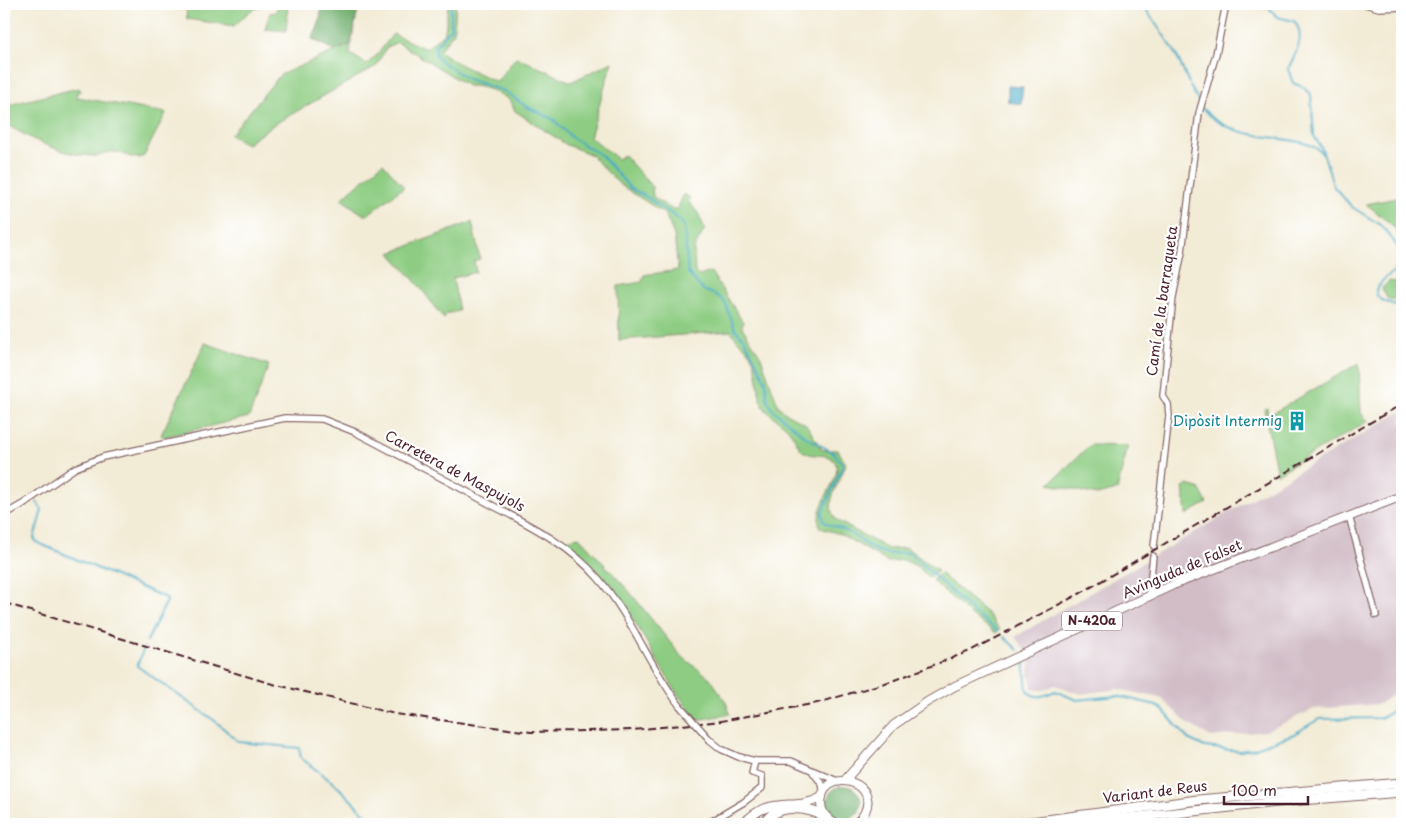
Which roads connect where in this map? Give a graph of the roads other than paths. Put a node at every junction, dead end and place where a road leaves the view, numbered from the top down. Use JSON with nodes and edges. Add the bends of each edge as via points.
{"nodes":[{"id":1,"x":1226,"y":4,"type":"edge"},
{"id":2,"x":1365,"y":4,"type":"edge"},
{"id":3,"x":1402,"y":7,"type":"edge"},
{"id":4,"x":1402,"y":496,"type":"edge"},
{"id":5,"x":4,"y":514,"type":"edge"},
{"id":6,"x":1349,"y":516,"type":"junction"},
{"id":7,"x":1154,"y":546,"type":"dead end"},
{"id":8,"x":1153,"y":556,"type":"dead end"},
{"id":9,"x":1148,"y":596,"type":"junction"},
{"id":10,"x":1376,"y":615,"type":"dead end"},
{"id":11,"x":755,"y":761,"type":"junction"},
{"id":12,"x":808,"y":767,"type":"junction"},
{"id":13,"x":859,"y":767,"type":"junction"},
{"id":14,"x":841,"y":780,"type":"junction"},
{"id":15,"x":1402,"y":783,"type":"edge"},
{"id":16,"x":859,"y":785,"type":"junction"},
{"id":17,"x":1402,"y":792,"type":"edge"},
{"id":18,"x":823,"y":795,"type":"junction"},
{"id":19,"x":1164,"y":815,"type":"junction"},
{"id":20,"x":826,"y":817,"type":"junction"},
{"id":21,"x":856,"y":823,"type":"edge"},
{"id":22,"x":707,"y":824,"type":"edge"},
{"id":23,"x":743,"y":824,"type":"edge"},
{"id":24,"x":764,"y":824,"type":"edge"},
{"id":25,"x":836,"y":824,"type":"edge"},
{"id":26,"x":1016,"y":824,"type":"edge"},
{"id":27,"x":1072,"y":824,"type":"edge"},
{"id":28,"x":1122,"y":824,"type":"edge"}],
"edges":[{"from":1,"to":7,"type":"street","name":"Camí de la barraqueta","via":[[1199,112],[1182,252],[1172,297],[1163,396],[1169,416]]},
{"from":2,"to":3,"type":"street","via":[[1379,8]]},
{"from":4,"to":6,"type":"main road","name":"Avinguda de Falset","number":"N-420a"},
{"from":5,"to":11,"type":"street","name":"Carretera de Maspujols","bridge":true,"via":[[74,468],[103,456],[266,420],[301,417],[329,421],[516,518],[574,555],[597,576],[621,607],[680,706],[710,740],[728,753]]},
{"from":6,"to":9,"type":"main road","name":"Avinguda de Falset","number":"N-420a","via":[[1231,560]]},
{"from":6,"to":10,"type":"street"},
{"from":8,"to":9,"type":"street"},
{"from":9,"to":13,"type":"main road","name":"Avinguda de Falset","number":"N-420a","via":[[993,667],[927,702],[878,740]]},
{"from":11,"to":12,"type":"street","name":"Carretera de Maspujols","via":[[786,760]]},
{"from":11,"to":22,"type":"street","via":[[752,773],[762,776],[762,788]]},
{"from":12,"to":14,"type":"street","name":"Carretera de Maspujols","via":[[830,780]]},
{"from":12,"to":18,"type":"street","via":[[820,779]]},
{"from":13,"to":14,"type":"main road","name":"Avinguda de Falset","number":"N-420a"},
{"from":13,"to":16,"type":"main road"},
{"from":14,"to":16,"type":"main road"},
{"from":14,"to":18,"type":"main road","name":"Avinguda de Falset"},
{"from":15,"to":26,"type":"highway","name":"Variant de Reus","via":[[1198,800]]},
{"from":16,"to":21,"type":"main road","via":[[866,795],[867,804]]},
{"from":17,"to":19,"type":"highway","name":"Variant de Reus"},
{"from":18,"to":20,"type":"main road","via":[[822,807]]},
{"from":18,"to":23,"type":"main road","via":[[808,804],[772,805],[755,813]]},
{"from":19,"to":27,"type":"highway","name":"Variant de Reus"},
{"from":19,"to":28,"type":"highway"},
{"from":20,"to":24,"type":"highway","via":[[806,810],[782,810],[771,815]]},
{"from":20,"to":25,"type":"main road"}]}
